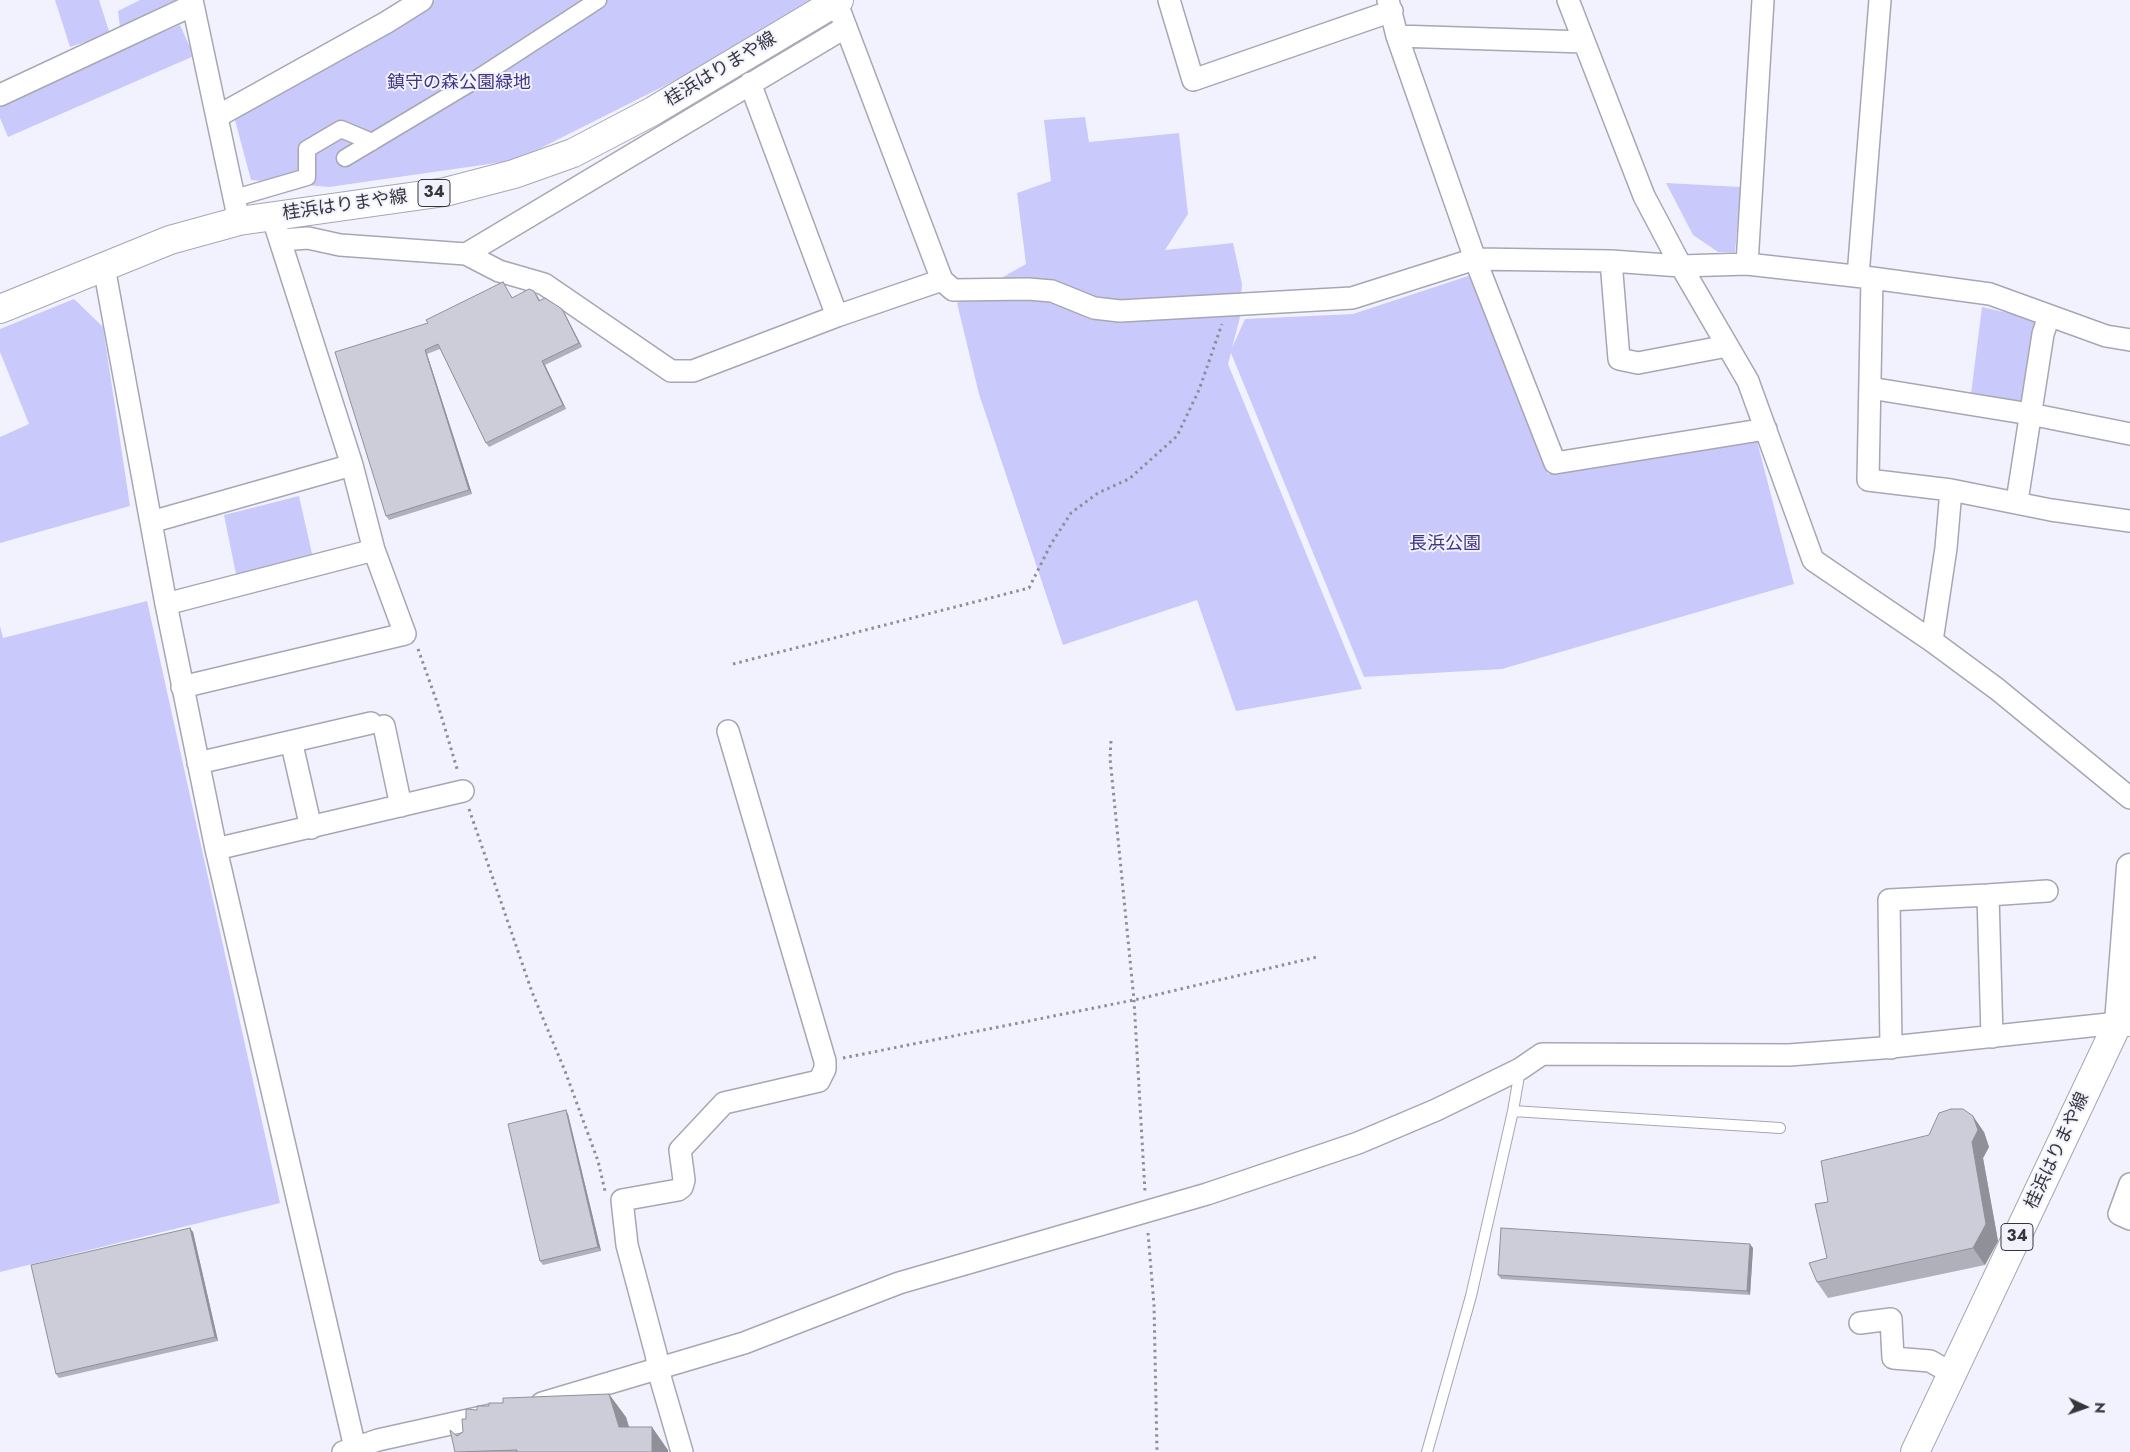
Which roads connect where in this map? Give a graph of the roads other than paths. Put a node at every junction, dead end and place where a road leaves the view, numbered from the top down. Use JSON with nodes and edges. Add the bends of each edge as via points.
{"nodes":[{"id":1,"x":598,"y":0,"type":"edge"},
{"id":2,"x":1169,"y":0,"type":"edge"},
{"id":3,"x":1568,"y":0,"type":"edge"},
{"id":4,"x":1763,"y":0,"type":"edge"},
{"id":5,"x":1880,"y":0,"type":"edge"},
{"id":6,"x":418,"y":1,"type":"edge"},
{"id":7,"x":838,"y":1,"type":"edge"},
{"id":8,"x":196,"y":2,"type":"edge"},
{"id":9,"x":1390,"y":6,"type":"edge"},
{"id":10,"x":846,"y":27,"type":"junction"},
{"id":11,"x":1397,"y":36,"type":"junction"},
{"id":12,"x":1584,"y":42,"type":"junction"},
{"id":13,"x":750,"y":83,"type":"junction"},
{"id":14,"x":0,"y":95,"type":"edge"},
{"id":15,"x":218,"y":116,"type":"junction"},
{"id":16,"x":372,"y":142,"type":"junction"},
{"id":17,"x":346,"y":158,"type":"dead end"},
{"id":18,"x":237,"y":210,"type":"junction"},
{"id":19,"x":276,"y":228,"type":"junction"},
{"id":20,"x":466,"y":254,"type":"junction"},
{"id":21,"x":1475,"y":259,"type":"junction"},
{"id":22,"x":1611,"y":261,"type":"junction"},
{"id":23,"x":1747,"y":264,"type":"junction"},
{"id":24,"x":1681,"y":266,"type":"junction"},
{"id":25,"x":104,"y":267,"type":"junction"},
{"id":26,"x":1865,"y":277,"type":"junction"},
{"id":27,"x":942,"y":280,"type":"junction"},
{"id":28,"x":0,"y":308,"type":"edge"},
{"id":29,"x":837,"y":316,"type":"junction"},
{"id":30,"x":2049,"y":316,"type":"junction"},
{"id":31,"x":2130,"y":340,"type":"edge"},
{"id":32,"x":1727,"y":346,"type":"junction"},
{"id":33,"x":1870,"y":388,"type":"junction"},
{"id":34,"x":2030,"y":414,"type":"junction"},
{"id":35,"x":1766,"y":429,"type":"junction"},
{"id":36,"x":2130,"y":434,"type":"edge"},
{"id":37,"x":352,"y":465,"type":"junction"},
{"id":38,"x":1951,"y":490,"type":"junction"},
{"id":39,"x":2016,"y":501,"type":"junction"},
{"id":40,"x":2130,"y":521,"type":"edge"},
{"id":41,"x":150,"y":522,"type":"junction"},
{"id":42,"x":374,"y":550,"type":"junction"},
{"id":43,"x":166,"y":604,"type":"junction"},
{"id":44,"x":1932,"y":641,"type":"junction"},
{"id":45,"x":182,"y":687,"type":"junction"},
{"id":46,"x":728,"y":731,"type":"dead end"},
{"id":47,"x":294,"y":749,"type":"dead end"},
{"id":48,"x":198,"y":763,"type":"junction"},
{"id":49,"x":464,"y":791,"type":"road end"},
{"id":50,"x":2130,"y":798,"type":"edge"},
{"id":51,"x":401,"y":806,"type":"junction"},
{"id":52,"x":311,"y":828,"type":"junction"},
{"id":53,"x":216,"y":849,"type":"junction"},
{"id":54,"x":2130,"y":867,"type":"edge"},
{"id":55,"x":2047,"y":891,"type":"dead end"},
{"id":56,"x":1988,"y":895,"type":"junction"},
{"id":57,"x":2124,"y":1022,"type":"edge"},
{"id":58,"x":1992,"y":1037,"type":"junction"},
{"id":59,"x":1891,"y":1048,"type":"junction"},
{"id":60,"x":1520,"y":1069,"type":"junction"},
{"id":61,"x":1513,"y":1111,"type":"junction"},
{"id":62,"x":1780,"y":1128,"type":"dead end"},
{"id":63,"x":2130,"y":1184,"type":"edge"},
{"id":64,"x":2130,"y":1219,"type":"edge"},
{"id":65,"x":1860,"y":1323,"type":"dead end"},
{"id":66,"x":659,"y":1369,"type":"junction"},
{"id":67,"x":1952,"y":1374,"type":"junction"},
{"id":68,"x":351,"y":1451,"type":"edge"},
{"id":69,"x":682,"y":1452,"type":"edge"},
{"id":70,"x":1427,"y":1452,"type":"edge"},
{"id":71,"x":1915,"y":1452,"type":"edge"}],
"edges":[{"from":1,"to":16,"type":"street"},
{"from":2,"to":9,"type":"street","via":[[1193,80]]},
{"from":3,"to":12,"type":"street"},
{"from":4,"to":23,"type":"street"},
{"from":5,"to":26,"type":"street"},
{"from":6,"to":15,"type":"street","via":[[387,22]]},
{"from":7,"to":10,"type":"street"},
{"from":7,"to":19,"type":"main road","name":"桂浜はりまや線","number":"34","via":[[653,111],[573,153],[514,174],[445,192]]},
{"from":8,"to":14,"type":"street"},
{"from":8,"to":15,"type":"street"},
{"from":9,"to":11,"type":"street"},
{"from":10,"to":13,"type":"street"},
{"from":10,"to":27,"type":"street"},
{"from":11,"to":12,"type":"street"},
{"from":11,"to":21,"type":"street"},
{"from":12,"to":24,"type":"street","via":[[1644,196]]},
{"from":13,"to":20,"type":"street"},
{"from":13,"to":29,"type":"street"},
{"from":15,"to":18,"type":"street"},
{"from":16,"to":17,"type":"street"},
{"from":16,"to":18,"type":"street","via":[[341,129],[307,149],[306,177]]},
{"from":18,"to":19,"type":"main road","name":"桂浜はりまや線","number":"34"},
{"from":18,"to":25,"type":"main road","name":"桂浜はりまや線","number":"34"},
{"from":19,"to":20,"type":"street","via":[[340,245]]},
{"from":19,"to":37,"type":"street"},
{"from":20,"to":29,"type":"street","via":[[499,271],[544,284],[671,371],[693,371]]},
{"from":21,"to":22,"type":"street"},
{"from":21,"to":27,"type":"street","via":[[1352,298],[1120,311],[1094,308],[1052,291],[953,290]]},
{"from":21,"to":35,"type":"street","via":[[1555,463]]},
{"from":22,"to":24,"type":"street"},
{"from":22,"to":32,"type":"street","via":[[1619,359],[1638,363]]},
{"from":23,"to":24,"type":"street"},
{"from":23,"to":26,"type":"street"},
{"from":24,"to":32,"type":"street"},
{"from":25,"to":28,"type":"main road","name":"桂浜はりまや線","number":"34"},
{"from":25,"to":41,"type":"street"},
{"from":26,"to":30,"type":"street","via":[[1990,294]]},
{"from":26,"to":33,"type":"street"},
{"from":27,"to":29,"type":"street"},
{"from":30,"to":31,"type":"street","via":[[2106,336]]},
{"from":30,"to":34,"type":"street"},
{"from":32,"to":35,"type":"street","via":[[1748,381]]},
{"from":33,"to":34,"type":"street"},
{"from":33,"to":38,"type":"street","via":[[1868,480]]},
{"from":34,"to":36,"type":"street"},
{"from":34,"to":39,"type":"street"},
{"from":35,"to":44,"type":"street","via":[[1813,560]]},
{"from":37,"to":41,"type":"street"},
{"from":37,"to":42,"type":"street"},
{"from":38,"to":39,"type":"street"},
{"from":38,"to":44,"type":"street"},
{"from":39,"to":40,"type":"street","via":[[2051,510]]},
{"from":41,"to":43,"type":"street"},
{"from":42,"to":43,"type":"street"},
{"from":42,"to":45,"type":"street","via":[[405,634]]},
{"from":43,"to":45,"type":"street"},
{"from":44,"to":50,"type":"street"},
{"from":45,"to":48,"type":"street"},
{"from":46,"to":66,"type":"street","via":[[825,1061],[819,1081],[724,1103],[680,1150],[682,1188],[622,1200],[627,1245]]},
{"from":47,"to":52,"type":"street"},
{"from":48,"to":51,"type":"street","via":[[378,725]]},
{"from":48,"to":53,"type":"street"},
{"from":49,"to":51,"type":"street"},
{"from":51,"to":52,"type":"street"},
{"from":52,"to":53,"type":"street"},
{"from":53,"to":68,"type":"street"},
{"from":54,"to":57,"type":"street"},
{"from":55,"to":56,"type":"street"},
{"from":56,"to":58,"type":"street"},
{"from":56,"to":59,"type":"street","via":[[1888,900]]},
{"from":57,"to":58,"type":"street"},
{"from":57,"to":67,"type":"main road","name":"桂浜はりまや線","number":"34"},
{"from":58,"to":59,"type":"street"},
{"from":59,"to":60,"type":"street","via":[[1789,1056],[1542,1054]]},
{"from":60,"to":61,"type":"lane"},
{"from":60,"to":66,"type":"street","via":[[1358,1143],[1207,1194],[899,1283],[775,1332]]},
{"from":61,"to":62,"type":"lane"},
{"from":61,"to":70,"type":"lane","via":[[1471,1296]]},
{"from":63,"to":64,"type":"street","via":[[2119,1214]]},
{"from":65,"to":67,"type":"street","via":[[1891,1319],[1893,1358],[1930,1361]]},
{"from":66,"to":68,"type":"street","via":[[469,1423],[378,1440]]},
{"from":66,"to":69,"type":"street"},
{"from":67,"to":71,"type":"main road","name":"桂浜はりまや線","number":"34"}]}
